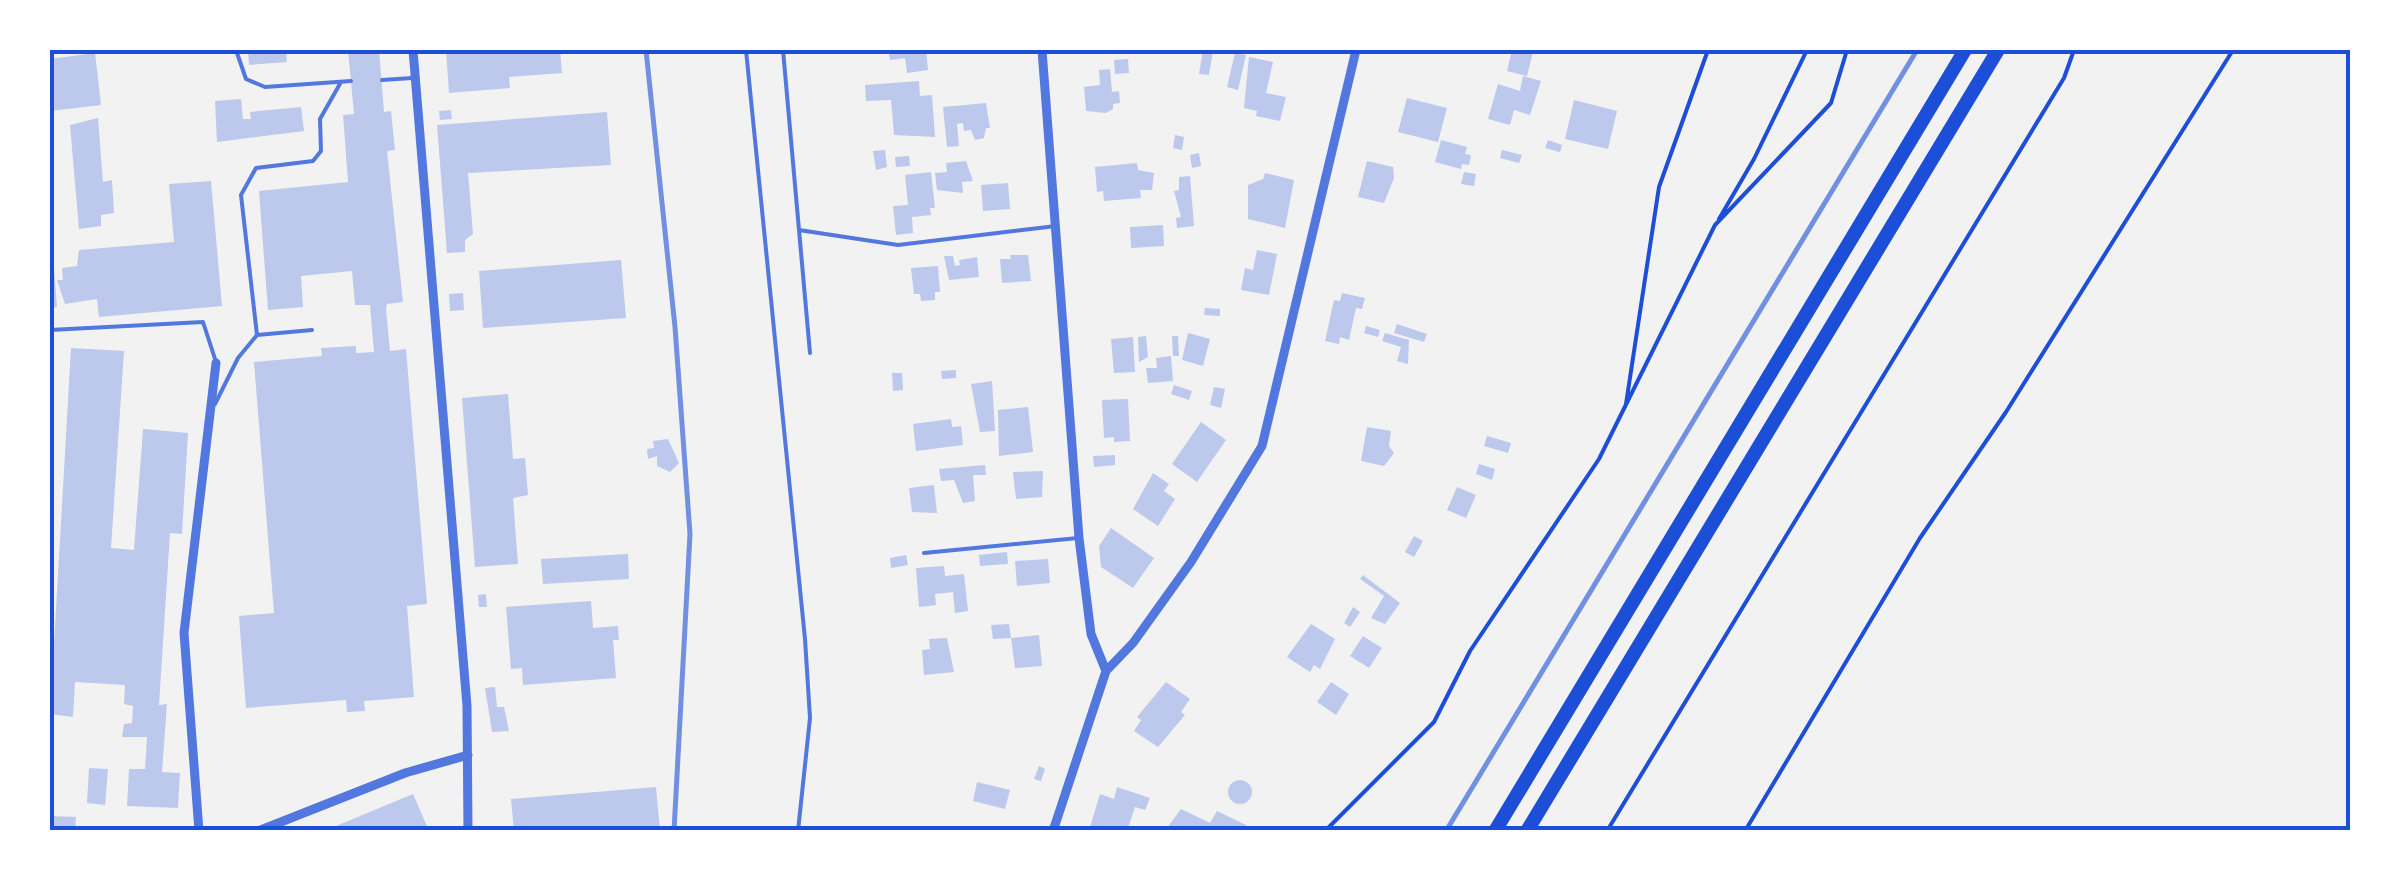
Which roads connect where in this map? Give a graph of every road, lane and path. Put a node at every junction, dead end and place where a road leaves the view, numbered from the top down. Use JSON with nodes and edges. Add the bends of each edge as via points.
{"nodes":[{"id":1,"x":156,"y":50,"type":"edge"},
{"id":2,"x":171,"y":50,"type":"edge"},
{"id":3,"x":236,"y":50,"type":"edge"},
{"id":4,"x":413,"y":50,"type":"edge"},
{"id":5,"x":746,"y":50,"type":"edge"},
{"id":6,"x":783,"y":50,"type":"edge"},
{"id":7,"x":1042,"y":50,"type":"edge"},
{"id":8,"x":1356,"y":50,"type":"edge"},
{"id":9,"x":1708,"y":50,"type":"edge"},
{"id":10,"x":1807,"y":50,"type":"edge"},
{"id":11,"x":1847,"y":50,"type":"edge"},
{"id":12,"x":1965,"y":50,"type":"edge"},
{"id":13,"x":1998,"y":50,"type":"edge"},
{"id":14,"x":2074,"y":50,"type":"edge"},
{"id":15,"x":2233,"y":50,"type":"edge"},
{"id":16,"x":415,"y":78,"type":"junction"},
{"id":17,"x":382,"y":80,"type":"dead end"},
{"id":18,"x":341,"y":82,"type":"junction"},
{"id":19,"x":351,"y":82,"type":"dead end"},
{"id":20,"x":1715,"y":225,"type":"junction"},
{"id":21,"x":1056,"y":226,"type":"junction"},
{"id":22,"x":799,"y":230,"type":"junction"},
{"id":23,"x":50,"y":330,"type":"edge"},
{"id":24,"x":312,"y":330,"type":"dead end"},
{"id":25,"x":256,"y":334,"type":"junction"},
{"id":26,"x":810,"y":353,"type":"dead end"},
{"id":27,"x":216,"y":363,"type":"joint"},
{"id":28,"x":213,"y":408,"type":"junction"},
{"id":29,"x":1625,"y":411,"type":"junction"},
{"id":30,"x":1079,"y":538,"type":"junction"},
{"id":31,"x":924,"y":552,"type":"dead end"},
{"id":32,"x":1106,"y":671,"type":"junction"},
{"id":33,"x":468,"y":755,"type":"junction"},
{"id":34,"x":200,"y":831,"type":"edge"},
{"id":35,"x":258,"y":831,"type":"edge"},
{"id":36,"x":468,"y":831,"type":"edge"},
{"id":37,"x":798,"y":831,"type":"edge"},
{"id":38,"x":1054,"y":831,"type":"edge"},
{"id":39,"x":1324,"y":831,"type":"edge"},
{"id":40,"x":1495,"y":831,"type":"edge"},
{"id":41,"x":1527,"y":831,"type":"edge"},
{"id":42,"x":1607,"y":831,"type":"edge"},
{"id":43,"x":1745,"y":831,"type":"edge"}],
"edges":[{"from":1,"to":2,"type":"path"},
{"from":3,"to":18,"type":"lane","via":[[246,78],[265,87]]},
{"from":4,"to":16,"type":"street"},
{"from":5,"to":37,"type":"lane","via":[[805,639],[810,718]]},
{"from":6,"to":22,"type":"lane"},
{"from":7,"to":21,"type":"street"},
{"from":8,"to":32,"type":"street","via":[[1262,446],[1190,562]]},
{"from":9,"to":29,"type":"path","via":[[1658,188]]},
{"from":10,"to":20,"type":"path"},
{"from":11,"to":20,"type":"path","via":[[1831,104]]},
{"from":12,"to":40,"type":"highway"},
{"from":13,"to":41,"type":"highway"},
{"from":14,"to":42,"type":"path","via":[[2054,94]]},
{"from":15,"to":43,"type":"path","via":[[1920,538]]},
{"from":16,"to":17,"type":"lane"},
{"from":16,"to":33,"type":"street"},
{"from":18,"to":19,"type":"lane"},
{"from":18,"to":25,"type":"lane","via":[[320,120],[321,152],[314,161],[256,168],[245,180]]},
{"from":20,"to":29,"type":"path"},
{"from":21,"to":22,"type":"lane","via":[[898,245]]},
{"from":21,"to":30,"type":"street"},
{"from":22,"to":26,"type":"lane"},
{"from":23,"to":27,"type":"lane","via":[[203,322]]},
{"from":24,"to":25,"type":"lane"},
{"from":25,"to":28,"type":"lane"},
{"from":27,"to":28,"type":"street"},
{"from":28,"to":34,"type":"street","via":[[184,633]]},
{"from":29,"to":39,"type":"path","via":[[1470,651],[1434,722]]},
{"from":30,"to":31,"type":"lane"},
{"from":30,"to":32,"type":"street","via":[[1091,634]]},
{"from":32,"to":38,"type":"street"},
{"from":33,"to":35,"type":"street","via":[[405,772]]},
{"from":33,"to":36,"type":"street"}]}
